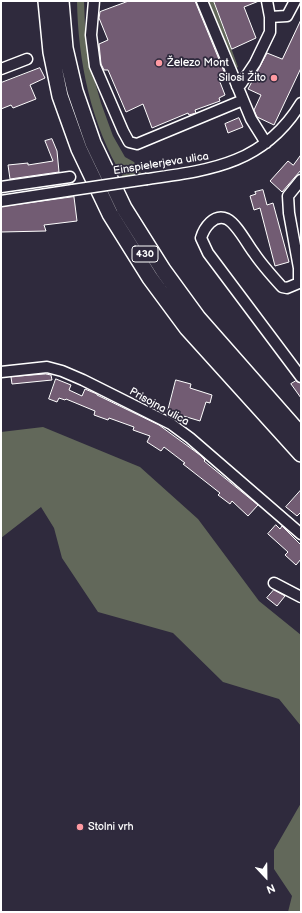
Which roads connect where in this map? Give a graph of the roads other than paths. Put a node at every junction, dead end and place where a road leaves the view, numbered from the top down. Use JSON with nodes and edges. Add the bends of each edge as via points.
{"nodes":[{"id":1,"x":46,"y":1,"type":"edge"},
{"id":2,"x":54,"y":1,"type":"edge"},
{"id":3,"x":61,"y":1,"type":"edge"},
{"id":4,"x":70,"y":1,"type":"edge"},
{"id":5,"x":94,"y":1,"type":"edge"},
{"id":6,"x":202,"y":1,"type":"edge"},
{"id":7,"x":267,"y":1,"type":"edge"},
{"id":8,"x":295,"y":1,"type":"edge"},
{"id":9,"x":270,"y":17,"type":"junction"},
{"id":10,"x":27,"y":59,"type":"dead end"},
{"id":11,"x":1,"y":69,"type":"edge"},
{"id":12,"x":237,"y":86,"type":"junction"},
{"id":13,"x":243,"y":100,"type":"junction"},
{"id":14,"x":301,"y":103,"type":"edge"},
{"id":15,"x":266,"y":143,"type":"junction"},
{"id":16,"x":70,"y":177,"type":"dead end"},
{"id":17,"x":301,"y":180,"type":"edge"},
{"id":18,"x":1,"y":187,"type":"edge"},
{"id":19,"x":1,"y":200,"type":"edge"},
{"id":20,"x":228,"y":352,"type":"junction"},
{"id":21,"x":1,"y":372,"type":"edge"},
{"id":22,"x":301,"y":376,"type":"edge"},
{"id":23,"x":237,"y":382,"type":"junction"},
{"id":24,"x":301,"y":435,"type":"edge"},
{"id":25,"x":301,"y":454,"type":"edge"},
{"id":26,"x":301,"y":534,"type":"edge"},
{"id":27,"x":274,"y":583,"type":"dead end"},
{"id":28,"x":301,"y":597,"type":"edge"}],
"edges":[{"from":1,"to":23,"type":"highway","via":[[51,52],[60,96],[79,149],[110,214],[150,278],[188,328]]},
{"from":2,"to":23,"type":"highway","number":"430","via":[[55,27],[65,82],[101,179],[158,274]]},
{"from":3,"to":20,"type":"highway","number":"430","via":[[65,48],[73,85],[108,176],[128,214],[164,270],[198,318]]},
{"from":4,"to":20,"type":"highway","via":[[72,30],[83,88],[100,140],[149,235]]},
{"from":5,"to":13,"type":"street","via":[[91,34],[95,66],[129,142],[137,144]]},
{"from":6,"to":12,"type":"street"},
{"from":7,"to":9,"type":"street"},
{"from":8,"to":9,"type":"street","via":[[287,16]]},
{"from":9,"to":12,"type":"street","via":[[270,32],[254,63],[241,84]]},
{"from":10,"to":11,"type":"street"},
{"from":12,"to":13,"type":"street"},
{"from":13,"to":15,"type":"street"},
{"from":14,"to":15,"type":"street","name":"Einspielerjeva ulica","via":[[293,117]]},
{"from":15,"to":19,"type":"street","name":"Einspielerjeva ulica","bridge":true,"via":[[241,158],[201,172]]},
{"from":16,"to":18,"type":"street"},
{"from":17,"to":22,"type":"street","via":[[288,196],[299,283],[287,288],[282,287],[254,254],[232,222],[226,218],[209,222],[201,238],[208,253]]},
{"from":20,"to":24,"type":"highway","number":"430"},
{"from":21,"to":26,"type":"street","name":"Prisojna ulica","via":[[47,367],[62,371],[171,424]]},
{"from":23,"to":25,"type":"highway","number":"430"},
{"from":27,"to":28,"type":"street"}]}
